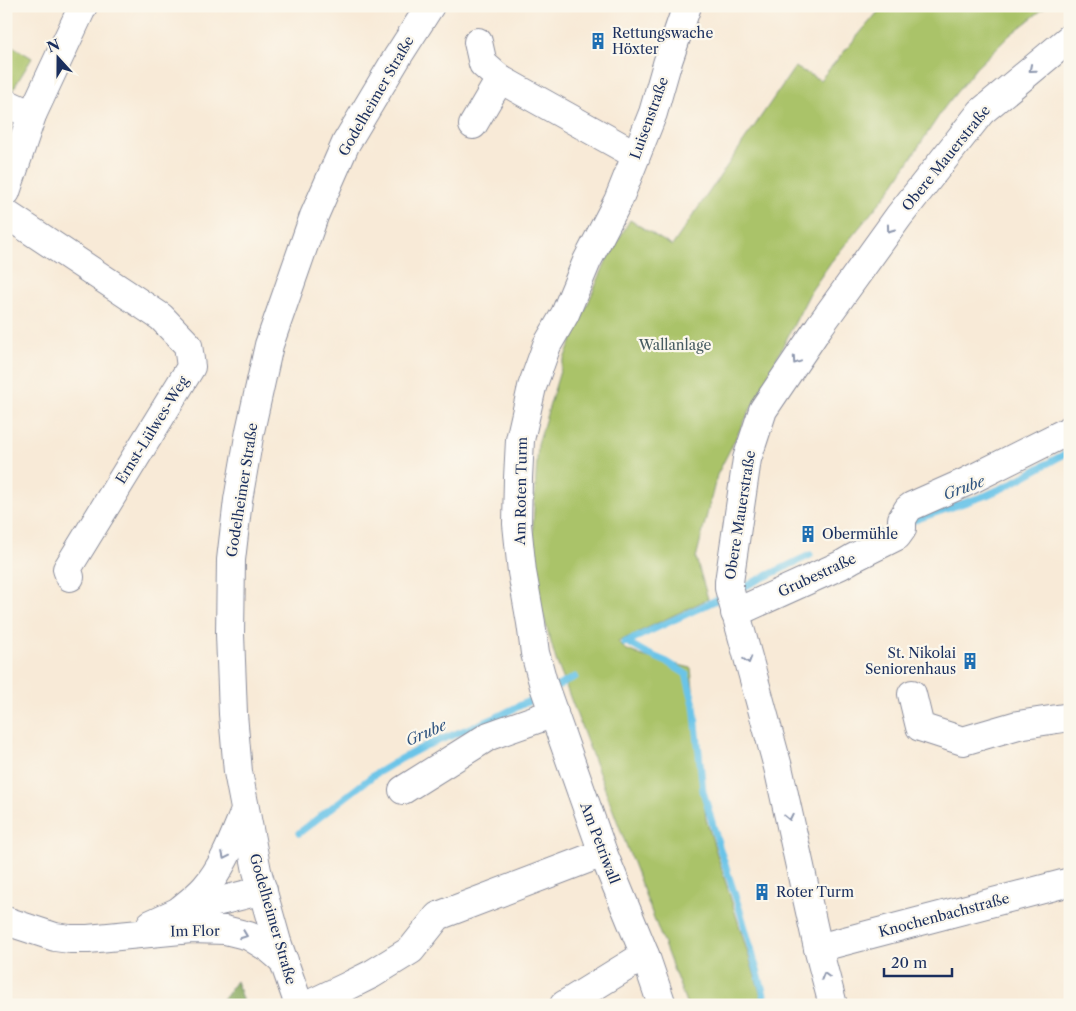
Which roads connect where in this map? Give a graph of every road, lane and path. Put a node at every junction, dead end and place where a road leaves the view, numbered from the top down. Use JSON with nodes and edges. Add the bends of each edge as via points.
{"nodes":[{"id":1,"x":83,"y":6,"type":"edge"},
{"id":2,"x":430,"y":6,"type":"edge"},
{"id":3,"x":687,"y":6,"type":"edge"},
{"id":4,"x":1070,"y":38,"type":"edge"},
{"id":5,"x":478,"y":42,"type":"dead end"},
{"id":6,"x":500,"y":79,"type":"junction"},
{"id":7,"x":6,"y":103,"type":"edge"},
{"id":8,"x":32,"y":115,"type":"junction"},
{"id":9,"x":473,"y":125,"type":"dead end"},
{"id":10,"x":636,"y":155,"type":"junction"},
{"id":11,"x":6,"y":192,"type":"edge"},
{"id":12,"x":618,"y":202,"type":"joint"},
{"id":13,"x":6,"y":214,"type":"edge"},
{"id":14,"x":1070,"y":430,"type":"edge"},
{"id":15,"x":70,"y":577,"type":"dead end"},
{"id":16,"x":732,"y":599,"type":"junction"},
{"id":17,"x":547,"y":694,"type":"junction"},
{"id":18,"x":912,"y":694,"type":"dead end"},
{"id":19,"x":1070,"y":717,"type":"edge"},
{"id":20,"x":403,"y":790,"type":"dead end"},
{"id":21,"x":245,"y":811,"type":"junction"},
{"id":22,"x":602,"y":852,"type":"junction"},
{"id":23,"x":1070,"y":882,"type":"edge"},
{"id":24,"x":262,"y":890,"type":"junction"},
{"id":25,"x":177,"y":912,"type":"junction"},
{"id":26,"x":6,"y":921,"type":"edge"},
{"id":27,"x":127,"y":935,"type":"junction"},
{"id":28,"x":818,"y":948,"type":"junction"},
{"id":29,"x":645,"y":955,"type":"junction"},
{"id":30,"x":284,"y":961,"type":"junction"},
{"id":31,"x":299,"y":1005,"type":"edge"},
{"id":32,"x":308,"y":1005,"type":"edge"},
{"id":33,"x":564,"y":1005,"type":"edge"},
{"id":34,"x":662,"y":1005,"type":"edge"},
{"id":35,"x":833,"y":1005,"type":"edge"}],
"edges":[{"from":1,"to":8,"type":"street"},
{"from":2,"to":21,"type":"street","name":"Godelheimer Straße","via":[[346,143],[314,216],[269,345],[250,431],[231,560],[233,714]]},
{"from":3,"to":10,"type":"street","name":"Luisenstraße"},
{"from":4,"to":16,"type":"street","name":"Obere Mauerstraße","one_way":true,"via":[[981,112],[899,216],[763,410],[747,459]]},
{"from":5,"to":6,"type":"street","via":[[483,64]]},
{"from":6,"to":9,"type":"street"},
{"from":6,"to":10,"type":"street"},
{"from":7,"to":8,"type":"street"},
{"from":8,"to":11,"type":"street"},
{"from":10,"to":12,"type":"street","name":"Luisenstraße"},
{"from":12,"to":17,"type":"street","name":"Am Roten Turm","via":[[547,345],[532,387],[520,440],[518,524],[522,572],[535,653]]},
{"from":13,"to":15,"type":"street","name":"Ernst-Lülwes-Weg","via":[[161,317],[188,345],[191,367],[67,569]]},
{"from":14,"to":16,"type":"street","name":"Grubestraße","via":[[912,506],[897,536],[841,566]]},
{"from":16,"to":28,"type":"street","name":"Obere Mauerstraße","one_way":true,"via":[[778,767]]},
{"from":17,"to":20,"type":"street","via":[[489,736]]},
{"from":17,"to":22,"type":"street","name":"Am Petriwall"},
{"from":18,"to":19,"type":"street","via":[[920,727],[963,741],[1018,725]]},
{"from":21,"to":24,"type":"street","name":"Godelheimer Straße"},
{"from":21,"to":25,"type":"street","name":"Im Flor","one_way":true,"via":[[210,882]]},
{"from":22,"to":29,"type":"street","name":"Am Petriwall"},
{"from":22,"to":32,"type":"street","via":[[438,916],[411,950],[346,988]]},
{"from":23,"to":28,"type":"street","name":"Knochenbachstraße"},
{"from":24,"to":25,"type":"street","name":"Im Flor"},
{"from":24,"to":30,"type":"street","name":"Godelheimer Straße"},
{"from":25,"to":27,"type":"street","name":"Im Flor"},
{"from":26,"to":27,"type":"street","name":"Im Flor","via":[[70,939]]},
{"from":27,"to":30,"type":"street","name":"Im Flor","one_way":true,"via":[[191,929],[225,930],[249,936]]},
{"from":35,"to":28,"type":"street","name":"Obere Mauerstraße","one_way":true},
{"from":29,"to":33,"type":"street"},
{"from":29,"to":34,"type":"street","name":"Am Petriwall"},
{"from":30,"to":31,"type":"street","name":"Godelheimer Straße"}]}
